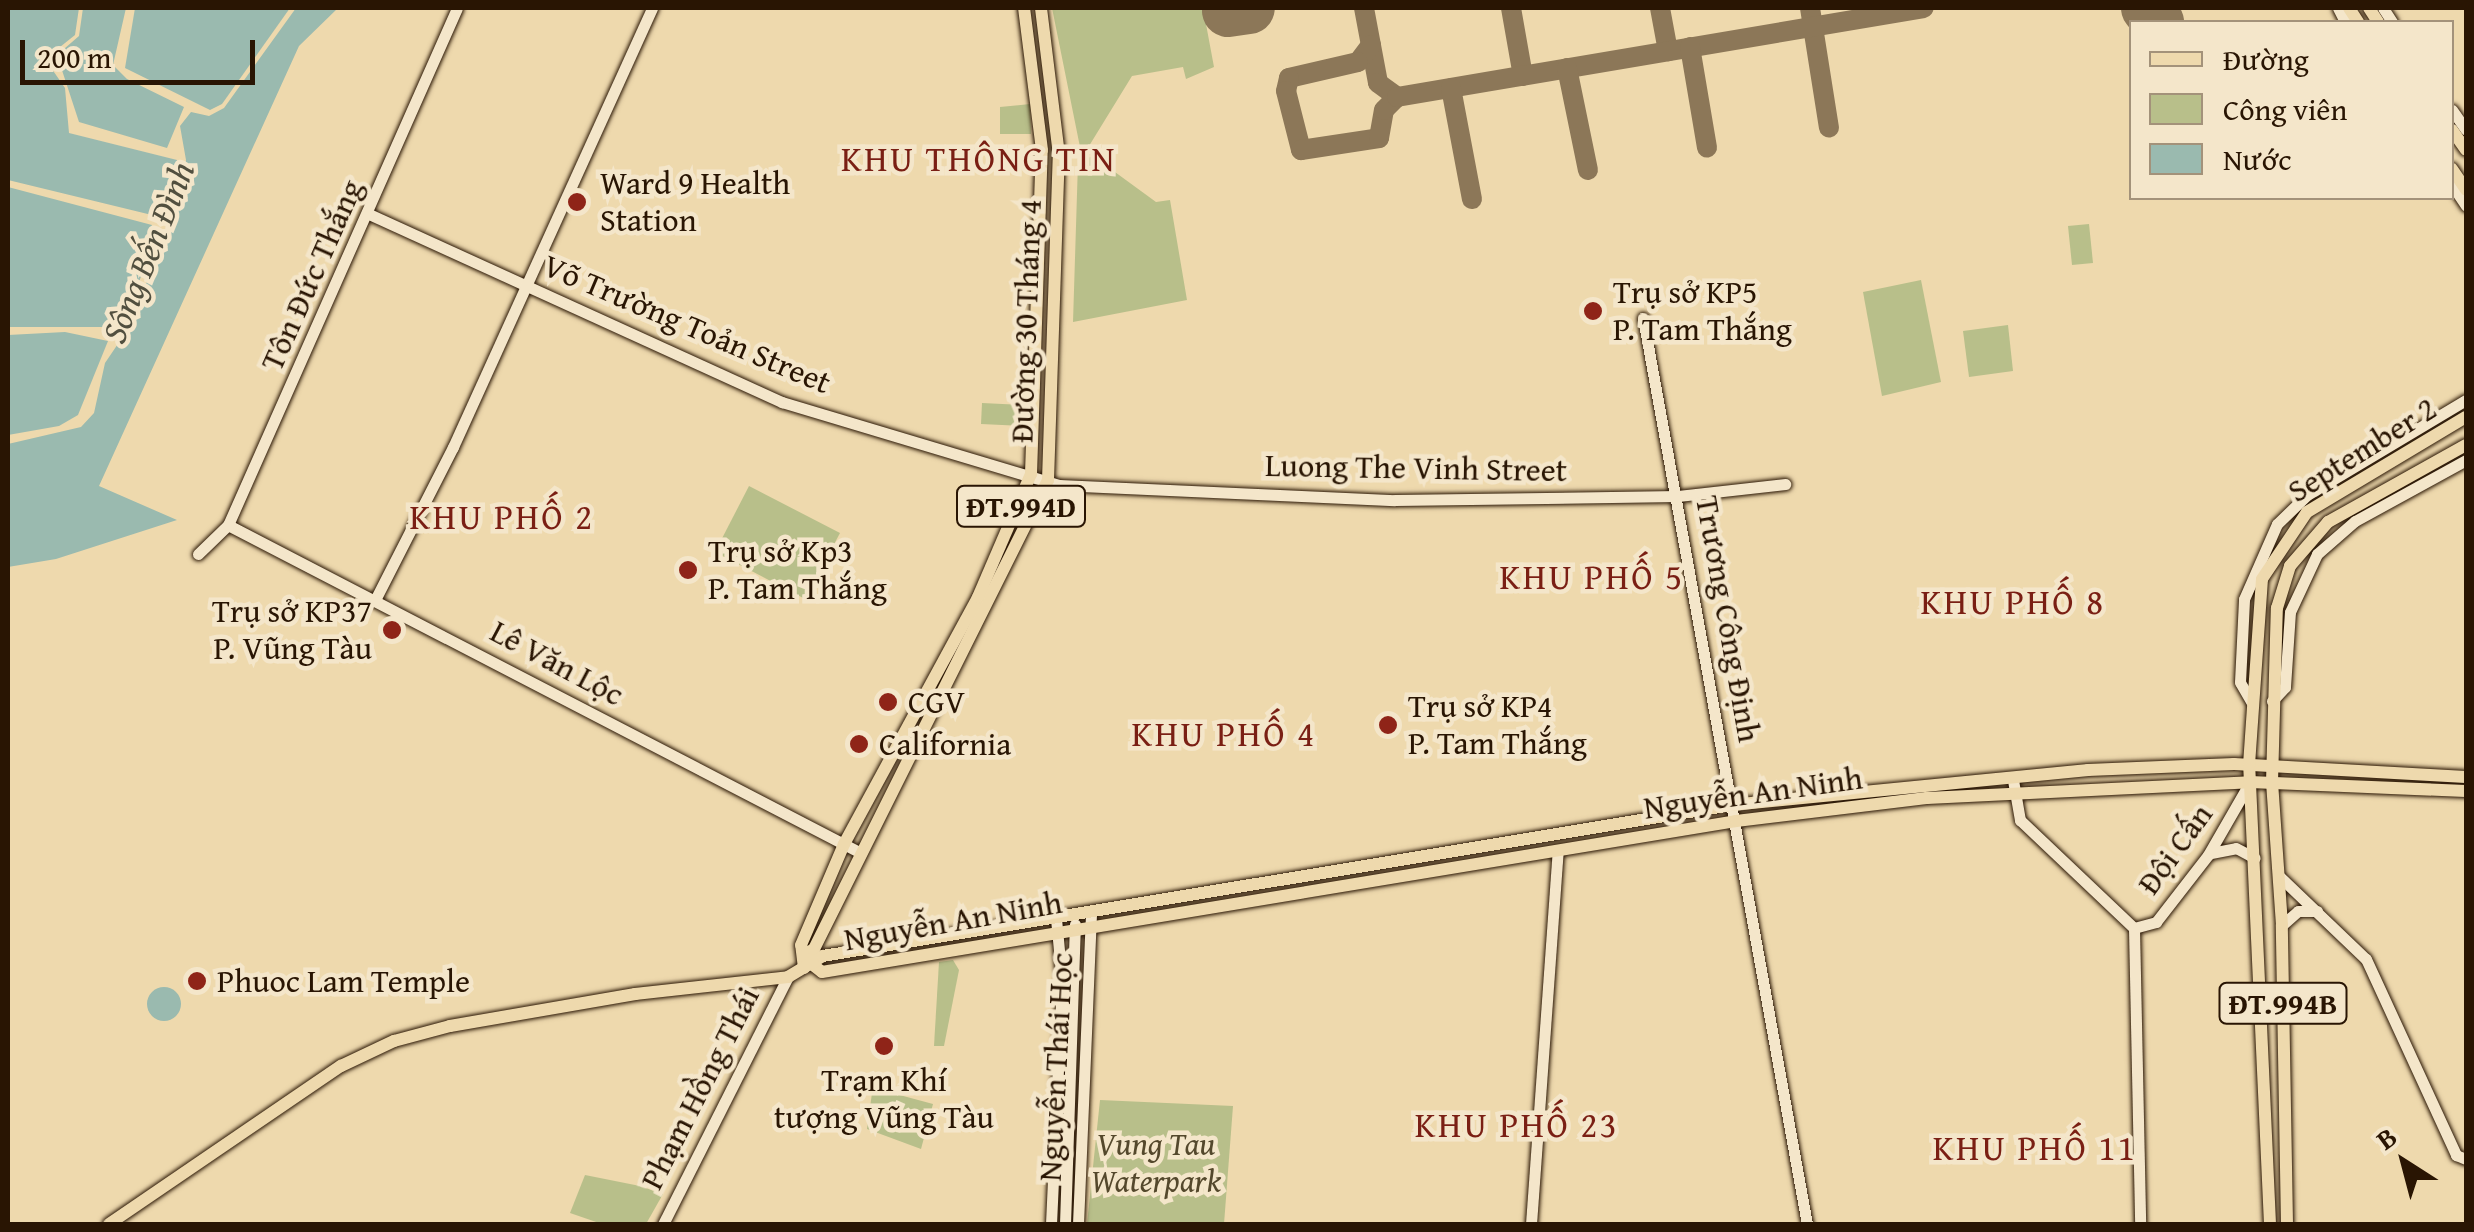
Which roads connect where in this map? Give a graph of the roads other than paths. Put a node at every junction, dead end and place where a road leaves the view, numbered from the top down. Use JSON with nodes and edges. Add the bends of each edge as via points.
{"nodes":[{"id":1,"x":457,"y":8,"type":"edge"},
{"id":2,"x":652,"y":8,"type":"edge"},
{"id":3,"x":1024,"y":8,"type":"edge"},
{"id":4,"x":1041,"y":8,"type":"edge"},
{"id":5,"x":2454,"y":122,"type":"edge"},
{"id":6,"x":2466,"y":150,"type":"edge"},
{"id":7,"x":1059,"y":154,"type":"junction"},
{"id":8,"x":1041,"y":156,"type":"junction"},
{"id":9,"x":370,"y":214,"type":"junction"},
{"id":10,"x":526,"y":286,"type":"junction"},
{"id":11,"x":1643,"y":318,"type":"dead end"},
{"id":12,"x":2466,"y":400,"type":"edge"},
{"id":13,"x":2466,"y":417,"type":"edge"},
{"id":14,"x":2466,"y":445,"type":"edge"},
{"id":15,"x":2466,"y":460,"type":"edge"},
{"id":16,"x":1032,"y":474,"type":"junction"},
{"id":17,"x":1048,"y":480,"type":"junction"},
{"id":18,"x":1785,"y":484,"type":"dead end"},
{"id":19,"x":1678,"y":496,"type":"junction"},
{"id":20,"x":228,"y":525,"type":"junction"},
{"id":21,"x":198,"y":554,"type":"dead end"},
{"id":22,"x":375,"y":600,"type":"junction"},
{"id":23,"x":2272,"y":701,"type":"junction"},
{"id":24,"x":2252,"y":703,"type":"junction"},
{"id":25,"x":2249,"y":764,"type":"junction"},
{"id":26,"x":2272,"y":766,"type":"junction"},
{"id":27,"x":885,"y":767,"type":"junction"},
{"id":28,"x":900,"y":775,"type":"junction"},
{"id":29,"x":2466,"y":777,"type":"edge"},
{"id":30,"x":2250,"y":782,"type":"junction"},
{"id":31,"x":2272,"y":782,"type":"junction"},
{"id":32,"x":2013,"y":787,"type":"junction"},
{"id":33,"x":2466,"y":791,"type":"edge"},
{"id":34,"x":1732,"y":804,"type":"junction"},
{"id":35,"x":1736,"y":821,"type":"junction"},
{"id":36,"x":844,"y":844,"type":"junction"},
{"id":37,"x":1558,"y":851,"type":"junction"},
{"id":38,"x":860,"y":852,"type":"junction"},
{"id":39,"x":2208,"y":855,"type":"junction"},
{"id":40,"x":2255,"y":858,"type":"junction"},
{"id":41,"x":2279,"y":876,"type":"junction"},
{"id":42,"x":2318,"y":911,"type":"junction"},
{"id":43,"x":1091,"y":919,"type":"junction"},
{"id":44,"x":1075,"y":922,"type":"junction"},
{"id":45,"x":1057,"y":925,"type":"junction"},
{"id":46,"x":2282,"y":925,"type":"junction"},
{"id":47,"x":2134,"y":928,"type":"junction"},
{"id":48,"x":807,"y":962,"type":"junction"},
{"id":49,"x":788,"y":977,"type":"junction"},
{"id":50,"x":1082,"y":981,"type":"junction"},
{"id":51,"x":1062,"y":982,"type":"junction"},
{"id":52,"x":2466,"y":1159,"type":"edge"},
{"id":53,"x":2286,"y":1172,"type":"junction"},
{"id":54,"x":2269,"y":1188,"type":"junction"},
{"id":55,"x":109,"y":1224,"type":"edge"},
{"id":56,"x":662,"y":1224,"type":"edge"},
{"id":57,"x":1051,"y":1224,"type":"edge"},
{"id":58,"x":1065,"y":1224,"type":"edge"},
{"id":59,"x":1078,"y":1224,"type":"edge"},
{"id":60,"x":1531,"y":1224,"type":"edge"},
{"id":61,"x":1807,"y":1224,"type":"edge"},
{"id":62,"x":2140,"y":1224,"type":"edge"},
{"id":63,"x":2270,"y":1224,"type":"edge"},
{"id":64,"x":2287,"y":1224,"type":"edge"}],
"edges":[{"from":1,"to":9,"type":"street","name":"Tôn Đức Thắng"},
{"from":2,"to":10,"type":"street"},
{"from":3,"to":8,"type":"main road","name":"Đường 30 Tháng 4","number":"ĐT.994D"},
{"from":4,"to":7,"type":"main road","name":"Đường 30 Tháng 4","number":"ĐT.994D"},
{"from":5,"to":6,"type":"main road"},
{"from":7,"to":8,"type":"main road"},
{"from":7,"to":17,"type":"main road","name":"Đường 30 Tháng 4","number":"ĐT.994D"},
{"from":8,"to":16,"type":"main road","name":"Đường 30 Tháng 4","number":"ĐT.994D"},
{"from":9,"to":10,"type":"street","name":"Võ Trường Toản Street"},
{"from":9,"to":20,"type":"street","name":"Tôn Đức Thắng"},
{"from":10,"to":16,"type":"street","name":"Võ Trường Toản Street","via":[[782,402]]},
{"from":10,"to":22,"type":"street"},
{"from":11,"to":19,"type":"street","name":"Trương Công Định"},
{"from":12,"to":24,"type":"street","name":"September 2","number":"ĐT.994B","via":[[2307,494],[2277,524],[2244,599],[2240,682]]},
{"from":13,"to":24,"type":"main road","name":"September 2","number":"ĐT.994B","via":[[2334,493],[2292,526],[2262,579]]},
{"from":14,"to":23,"type":"main road","name":"September 2","number":"ĐT.994B","via":[[2328,522],[2300,550],[2277,608]]},
{"from":15,"to":23,"type":"street","name":"September 2","number":"ĐT.994B","via":[[2354,522],[2317,554],[2290,612],[2285,686]]},
{"from":16,"to":17,"type":"street","name":"Võ Trường Toản Street"},
{"from":16,"to":27,"type":"main road","name":"Đường 30 Tháng 4","number":"ĐT.994D","via":[[978,596]]},
{"from":17,"to":19,"type":"street","name":"Luong The Vinh Street","via":[[1395,500]]},
{"from":17,"to":28,"type":"main road","name":"Đường 30 Tháng 4","number":"ĐT.994D"},
{"from":18,"to":19,"type":"street","name":"Luong The Vinh Street"},
{"from":19,"to":34,"type":"street","name":"Trương Công Định"},
{"from":20,"to":21,"type":"street","name":"Tôn Đức Thắng"},
{"from":20,"to":22,"type":"street","name":"Lê Văn Lộc"},
{"from":22,"to":36,"type":"street","name":"Lê Văn Lộc"},
{"from":23,"to":24,"type":"main road"},
{"from":23,"to":26,"type":"main road","name":"September 2","number":"ĐT.994B"},
{"from":24,"to":25,"type":"main road","name":"September 2","number":"ĐT.994B"},
{"from":25,"to":26,"type":"main road","name":"Nguyễn An Ninh"},
{"from":25,"to":30,"type":"main road","number":"ĐT.994B"},
{"from":25,"to":32,"type":"main road","name":"Nguyễn An Ninh","via":[[2088,770]]},
{"from":26,"to":29,"type":"main road","name":"Nguyễn An Ninh"},
{"from":26,"to":31,"type":"main road","number":"ĐT.994B"},
{"from":27,"to":28,"type":"main road"},
{"from":27,"to":36,"type":"main road","name":"Đường 30 Tháng 4","number":"ĐT.994D"},
{"from":28,"to":38,"type":"main road","name":"Đường 30 Tháng 4","number":"ĐT.994D"},
{"from":30,"to":31,"type":"main road","name":"Nguyễn An Ninh"},
{"from":30,"to":32,"type":"main road","name":"Nguyễn An Ninh"},
{"from":30,"to":39,"type":"street","name":"Đội Cấn"},
{"from":30,"to":40,"type":"main road","number":"ĐT.994B"},
{"from":31,"to":33,"type":"main road","name":"Nguyễn An Ninh"},
{"from":31,"to":41,"type":"main road","number":"ĐT.994B"},
{"from":32,"to":34,"type":"main road","name":"Nguyễn An Ninh"},
{"from":32,"to":35,"type":"main road","name":"Nguyễn An Ninh"},
{"from":32,"to":47,"type":"street","name":"Đội Cấn","via":[[2020,820]]},
{"from":34,"to":35,"type":"street","name":"Trương Công Định"},
{"from":34,"to":43,"type":"main road","name":"Nguyễn An Ninh"},
{"from":35,"to":37,"type":"main road","name":"Nguyễn An Ninh"},
{"from":35,"to":61,"type":"street","name":"Trương Công Định"},
{"from":36,"to":38,"type":"street","name":"Lê Văn Lộc"},
{"from":36,"to":48,"type":"main road","name":"Đường 30 Tháng 4","number":"ĐT.994D","via":[[801,945]]},
{"from":37,"to":43,"type":"main road","name":"Nguyễn An Ninh"},
{"from":37,"to":60,"type":"street"},
{"from":38,"to":48,"type":"main road","name":"Đường 30 Tháng 4","number":"ĐT.994D"},
{"from":39,"to":40,"type":"street","via":[[2236,848]]},
{"from":39,"to":47,"type":"street","name":"Đội Cấn","via":[[2156,922]]},
{"from":40,"to":54,"type":"main road","number":"ĐT.994B"},
{"from":41,"to":42,"type":"street"},
{"from":41,"to":46,"type":"main road","number":"ĐT.994B"},
{"from":42,"to":46,"type":"street","via":[[2298,911]]},
{"from":42,"to":52,"type":"street","via":[[2366,958],[2456,1155]]},
{"from":43,"to":44,"type":"main road","name":"Nguyễn An Ninh"},
{"from":43,"to":50,"type":"street","name":"Nguyễn Thái Học"},
{"from":44,"to":45,"type":"main road","name":"Nguyễn An Ninh"},
{"from":44,"to":50,"type":"street","name":"Nguyễn Thái Học"},
{"from":45,"to":48,"type":"main road","name":"Nguyễn An Ninh"},
{"from":45,"to":51,"type":"street","name":"Nguyễn Thái Học"},
{"from":46,"to":53,"type":"main road","number":"ĐT.994B"},
{"from":47,"to":62,"type":"street"},
{"from":48,"to":49,"type":"main road","name":"Đường 30 Tháng 4","number":"ĐT.994D"},
{"from":49,"to":55,"type":"main road","via":[[607,998],[394,1041],[341,1066]]},
{"from":49,"to":56,"type":"street","name":"Phạm Hồng Thái"},
{"from":50,"to":51,"type":"street"},
{"from":50,"to":58,"type":"street","name":"Nguyễn Thái Học"},
{"from":50,"to":59,"type":"street","name":"Nguyễn Thái Học"},
{"from":51,"to":57,"type":"street","name":"Nguyễn Thái Học"},
{"from":53,"to":54,"type":"main road"},
{"from":53,"to":64,"type":"main road","number":"ĐT.994B"},
{"from":54,"to":63,"type":"main road","number":"ĐT.994B"}]}
